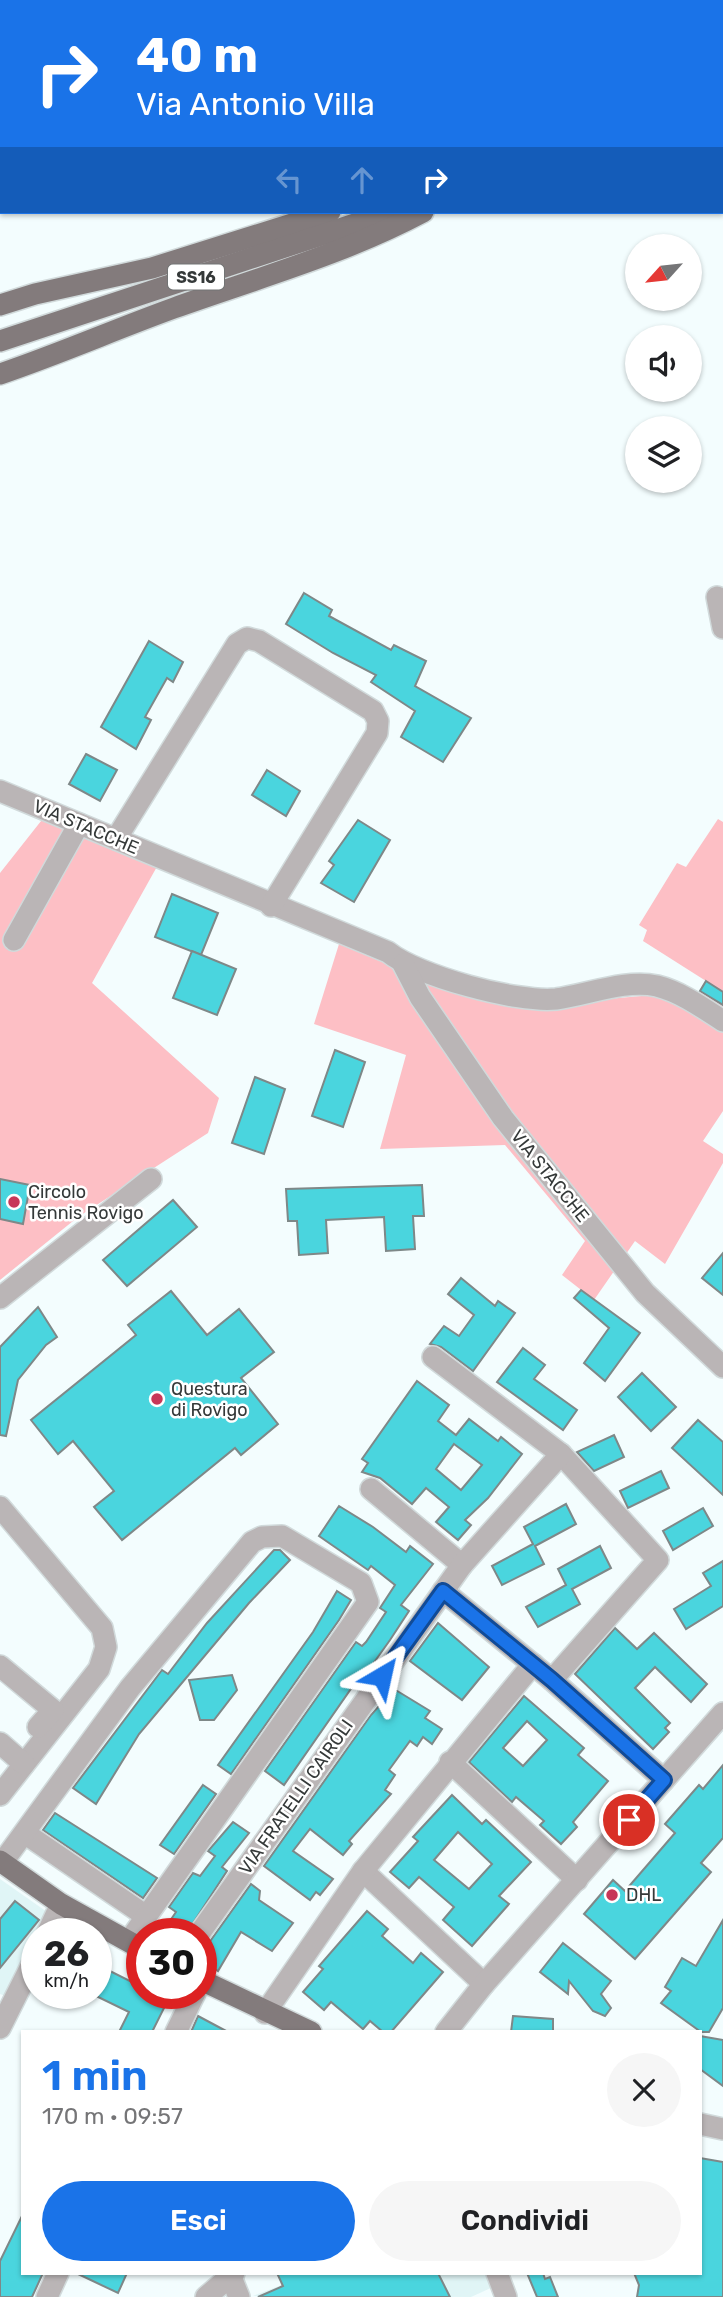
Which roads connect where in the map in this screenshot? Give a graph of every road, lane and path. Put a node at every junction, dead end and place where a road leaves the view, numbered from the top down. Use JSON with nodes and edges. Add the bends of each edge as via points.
{"nodes":[{"id":1,"x":324,"y":214,"type":"edge"},
{"id":2,"x":385,"y":214,"type":"edge"},
{"id":3,"x":419,"y":214,"type":"edge"},
{"id":4,"x":0,"y":305,"type":"edge"},
{"id":5,"x":0,"y":341,"type":"edge"},
{"id":6,"x":0,"y":374,"type":"edge"},
{"id":7,"x":717,"y":597,"type":"dead end"},
{"id":8,"x":723,"y":628,"type":"edge"},
{"id":9,"x":0,"y":791,"type":"edge"},
{"id":10,"x":79,"y":824,"type":"junction"},
{"id":11,"x":116,"y":839,"type":"junction"},
{"id":12,"x":271,"y":906,"type":"junction"},
{"id":13,"x":14,"y":940,"type":"dead end"},
{"id":14,"x":403,"y":964,"type":"junction"},
{"id":15,"x":723,"y":1021,"type":"edge"},
{"id":16,"x":151,"y":1179,"type":"dead end"},
{"id":17,"x":0,"y":1298,"type":"edge"},
{"id":18,"x":433,"y":1357,"type":"dead end"},
{"id":19,"x":723,"y":1367,"type":"edge"},
{"id":20,"x":561,"y":1454,"type":"junction"},
{"id":21,"x":371,"y":1489,"type":"dead end"},
{"id":22,"x":0,"y":1507,"type":"edge"},
{"id":23,"x":462,"y":1565,"type":"junction"},
{"id":24,"x":443,"y":1591,"type":"junction"},
{"id":25,"x":533,"y":1664,"type":"junction"},
{"id":26,"x":0,"y":1666,"type":"edge"},
{"id":27,"x":552,"y":1680,"type":"junction"},
{"id":28,"x":723,"y":1713,"type":"edge"},
{"id":29,"x":9,"y":1753,"type":"edge"},
{"id":30,"x":450,"y":1762,"type":"junction"},
{"id":31,"x":664,"y":1780,"type":"junction"},
{"id":32,"x":0,"y":1795,"type":"edge"},
{"id":33,"x":26,"y":1834,"type":"junction"},
{"id":34,"x":1,"y":1862,"type":"edge"},
{"id":35,"x":363,"y":1871,"type":"junction"},
{"id":36,"x":577,"y":1880,"type":"junction"},
{"id":37,"x":61,"y":1904,"type":"junction"},
{"id":38,"x":146,"y":1916,"type":"joint"},
{"id":39,"x":54,"y":1918,"type":"edge"},
{"id":40,"x":210,"y":1918,"type":"edge"},
{"id":41,"x":126,"y":1940,"type":"edge"},
{"id":42,"x":484,"y":1984,"type":"junction"},
{"id":43,"x":21,"y":1986,"type":"edge"},
{"id":44,"x":217,"y":1988,"type":"edge"},
{"id":45,"x":187,"y":2009,"type":"edge"},
{"id":46,"x":265,"y":2013,"type":"junction"},
{"id":47,"x":0,"y":2028,"type":"edge"},
{"id":48,"x":177,"y":2030,"type":"edge"},
{"id":49,"x":306,"y":2030,"type":"edge"},
{"id":50,"x":448,"y":2030,"type":"edge"},
{"id":51,"x":702,"y":2124,"type":"edge"},
{"id":52,"x":723,"y":2129,"type":"edge"},
{"id":53,"x":57,"y":2275,"type":"edge"},
{"id":54,"x":498,"y":2275,"type":"edge"},
{"id":55,"x":235,"y":2283,"type":"edge"},
{"id":56,"x":47,"y":2297,"type":"edge"},
{"id":57,"x":206,"y":2297,"type":"edge"},
{"id":58,"x":506,"y":2297,"type":"edge"}],
"edges":[{"from":1,"to":4,"type":"main road","via":[[152,268]]},
{"from":2,"to":5,"type":"main road","number":"SS16"},
{"from":3,"to":6,"type":"main road","via":[[375,237]]},
{"from":7,"to":8,"type":"street"},
{"from":9,"to":10,"type":"street","name":"VIA STACCHE"},
{"from":10,"to":11,"type":"street","name":"VIA STACCHE"},
{"from":10,"to":13,"type":"street"},
{"from":11,"to":12,"type":"street","name":"VIA STACCHE"},
{"from":11,"to":12,"type":"street","via":[[237,644],[247,638],[259,641],[373,711],[378,721],[377,733]]},
{"from":12,"to":14,"type":"street","name":"VIA STACCHE","via":[[388,953]]},
{"from":14,"to":15,"type":"street","name":"VIA STACCHE","via":[[528,1000],[657,986]]},
{"from":14,"to":19,"type":"street","name":"VIA STACCHE","via":[[420,997],[503,1118],[645,1293]]},
{"from":16,"to":17,"type":"street"},
{"from":18,"to":20,"type":"street"},
{"from":20,"to":23,"type":"street","name":"VIA FRATELLI CAIROLI"},
{"from":20,"to":27,"type":"street","via":[[658,1560]]},
{"from":21,"to":23,"type":"street"},
{"from":22,"to":29,"type":"street","via":[[102,1628],[106,1647],[99,1669]]},
{"from":23,"to":24,"type":"street","name":"VIA FRATELLI CAIROLI"},
{"from":24,"to":25,"type":"street"},
{"from":24,"to":40,"type":"street","name":"VIA FRATELLI CAIROLI"},
{"from":25,"to":27,"type":"street"},
{"from":25,"to":30,"type":"street"},
{"from":26,"to":29,"type":"street","via":[[53,1710]]},
{"from":27,"to":31,"type":"street"},
{"from":28,"to":31,"type":"street"},
{"from":29,"to":32,"type":"street"},
{"from":30,"to":35,"type":"street"},
{"from":30,"to":36,"type":"street"},
{"from":31,"to":36,"type":"street"},
{"from":33,"to":34,"type":"street"},
{"from":33,"to":38,"type":"street"},
{"from":33,"to":38,"type":"street","via":[[130,1688],[252,1542],[262,1536],[282,1536],[361,1583],[368,1602]]},
{"from":34,"to":37,"type":"main road"},
{"from":35,"to":42,"type":"street"},
{"from":35,"to":46,"type":"street"},
{"from":36,"to":42,"type":"street"},
{"from":37,"to":39,"type":"street"},
{"from":37,"to":41,"type":"main road"},
{"from":42,"to":50,"type":"street"},
{"from":43,"to":47,"type":"street"},
{"from":44,"to":46,"type":"main road"},
{"from":45,"to":48,"type":"street"},
{"from":46,"to":49,"type":"main road"},
{"from":51,"to":52,"type":"street"},
{"from":53,"to":56,"type":"street"},
{"from":54,"to":58,"type":"street"},
{"from":55,"to":57,"type":"street"}]}
